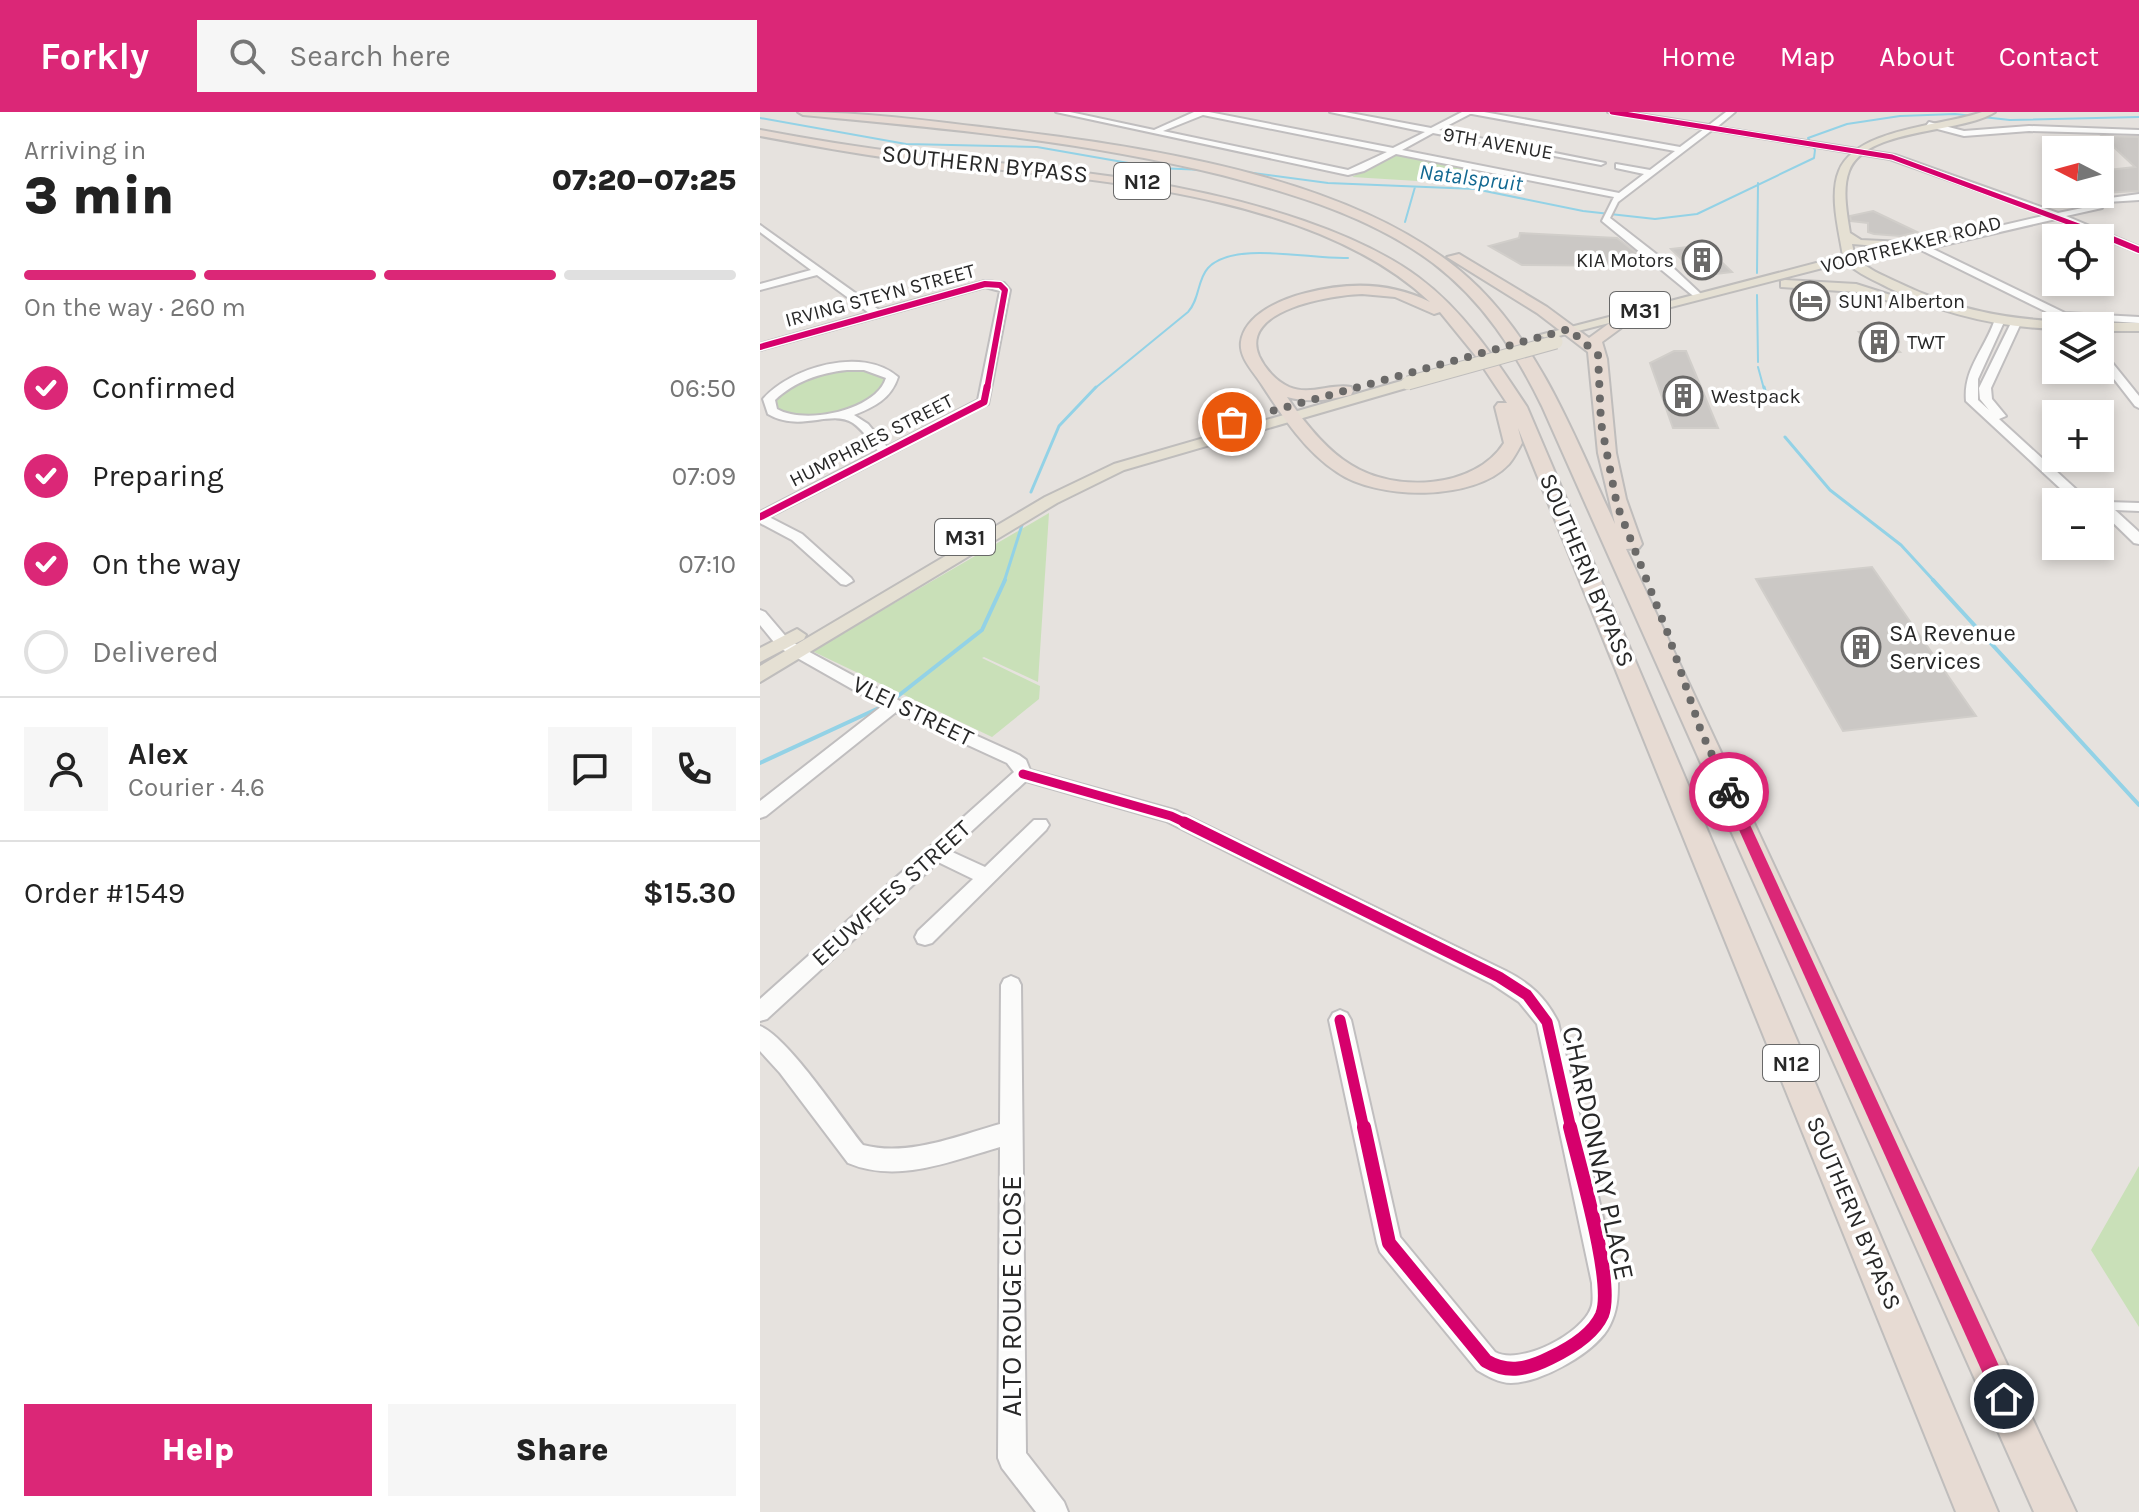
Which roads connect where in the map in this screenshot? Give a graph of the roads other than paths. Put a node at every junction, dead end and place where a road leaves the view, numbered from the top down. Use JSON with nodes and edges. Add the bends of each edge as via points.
{"nodes":[{"id":1,"x":803,"y":112,"type":"edge"},
{"id":2,"x":1060,"y":112,"type":"edge"},
{"id":3,"x":1201,"y":112,"type":"edge"},
{"id":4,"x":1334,"y":112,"type":"edge"},
{"id":5,"x":1470,"y":112,"type":"edge"},
{"id":6,"x":1612,"y":112,"type":"edge"},
{"id":7,"x":1731,"y":112,"type":"edge"},
{"id":8,"x":1892,"y":112,"type":"edge"},
{"id":9,"x":1904,"y":112,"type":"edge"},
{"id":10,"x":1974,"y":112,"type":"edge"},
{"id":11,"x":1991,"y":112,"type":"edge"},
{"id":12,"x":1720,"y":121,"type":"junction"},
{"id":13,"x":1447,"y":123,"type":"junction"},
{"id":14,"x":1933,"y":125,"type":"junction"},
{"id":15,"x":1420,"y":126,"type":"junction"},
{"id":16,"x":1710,"y":129,"type":"junction"},
{"id":17,"x":1432,"y":131,"type":"junction"},
{"id":18,"x":1155,"y":132,"type":"junction"},
{"id":19,"x":2139,"y":132,"type":"edge"},
{"id":20,"x":760,"y":133,"type":"edge"},
{"id":21,"x":1744,"y":133,"type":"junction"},
{"id":22,"x":1800,"y":143,"type":"junction"},
{"id":23,"x":1681,"y":150,"type":"junction"},
{"id":24,"x":1393,"y":151,"type":"junction"},
{"id":25,"x":1853,"y":151,"type":"junction"},
{"id":26,"x":1601,"y":163,"type":"dead end"},
{"id":27,"x":1619,"y":166,"type":"dead end"},
{"id":28,"x":1831,"y":168,"type":"dead end"},
{"id":29,"x":1652,"y":173,"type":"junction"},
{"id":30,"x":1829,"y":184,"type":"dead end"},
{"id":31,"x":1621,"y":196,"type":"junction"},
{"id":32,"x":2139,"y":197,"type":"edge"},
{"id":33,"x":2114,"y":199,"type":"edge"},
{"id":34,"x":1326,"y":202,"type":"junction"},
{"id":35,"x":2065,"y":208,"type":"edge"},
{"id":36,"x":2074,"y":208,"type":"edge"},
{"id":37,"x":2051,"y":215,"type":"junction"},
{"id":38,"x":760,"y":228,"type":"edge"},
{"id":39,"x":1845,"y":234,"type":"junction"},
{"id":40,"x":1831,"y":236,"type":"junction"},
{"id":41,"x":1913,"y":245,"type":"junction"},
{"id":42,"x":2139,"y":250,"type":"edge"},
{"id":43,"x":1845,"y":262,"type":"junction"},
{"id":44,"x":820,"y":271,"type":"junction"},
{"id":45,"x":1769,"y":279,"type":"junction"},
{"id":46,"x":760,"y":287,"type":"edge"},
{"id":47,"x":1734,"y":288,"type":"junction"},
{"id":48,"x":1004,"y":292,"type":"joint"},
{"id":49,"x":1699,"y":295,"type":"junction"},
{"id":50,"x":1932,"y":312,"type":"junction"},
{"id":51,"x":2051,"y":312,"type":"edge"},
{"id":52,"x":877,"y":314,"type":"junction"},
{"id":53,"x":1954,"y":320,"type":"junction"},
{"id":54,"x":2139,"y":320,"type":"edge"},
{"id":55,"x":2114,"y":321,"type":"edge"},
{"id":56,"x":1616,"y":325,"type":"junction"},
{"id":57,"x":2042,"y":325,"type":"edge"},
{"id":58,"x":1998,"y":326,"type":"junction"},
{"id":59,"x":1461,"y":327,"type":"junction"},
{"id":60,"x":2114,"y":327,"type":"edge"},
{"id":61,"x":2139,"y":327,"type":"edge"},
{"id":62,"x":2013,"y":328,"type":"junction"},
{"id":63,"x":1577,"y":330,"type":"junction"},
{"id":64,"x":2042,"y":332,"type":"edge"},
{"id":65,"x":2114,"y":334,"type":"edge"},
{"id":66,"x":2139,"y":335,"type":"edge"},
{"id":67,"x":1991,"y":343,"type":"junction"},
{"id":68,"x":760,"y":347,"type":"edge"},
{"id":69,"x":1479,"y":348,"type":"junction"},
{"id":70,"x":1595,"y":350,"type":"junction"},
{"id":71,"x":2114,"y":372,"type":"edge"},
{"id":72,"x":1267,"y":379,"type":"junction"},
{"id":73,"x":1406,"y":379,"type":"junction"},
{"id":74,"x":1345,"y":391,"type":"junction"},
{"id":75,"x":2139,"y":404,"type":"edge"},
{"id":76,"x":1288,"y":412,"type":"junction"},
{"id":77,"x":856,"y":414,"type":"junction"},
{"id":78,"x":886,"y":453,"type":"junction"},
{"id":79,"x":2068,"y":488,"type":"edge"},
{"id":80,"x":2079,"y":488,"type":"edge"},
{"id":81,"x":2114,"y":507,"type":"edge"},
{"id":82,"x":2139,"y":507,"type":"edge"},
{"id":83,"x":760,"y":518,"type":"edge"},
{"id":84,"x":2114,"y":519,"type":"edge"},
{"id":85,"x":2114,"y":523,"type":"edge"},
{"id":86,"x":2139,"y":540,"type":"edge"},
{"id":87,"x":2139,"y":551,"type":"edge"},
{"id":88,"x":846,"y":581,"type":"dead end"},
{"id":89,"x":760,"y":615,"type":"edge"},
{"id":90,"x":790,"y":648,"type":"junction"},
{"id":91,"x":760,"y":656,"type":"edge"},
{"id":92,"x":760,"y":675,"type":"edge"},
{"id":93,"x":894,"y":705,"type":"junction"},
{"id":94,"x":1701,"y":731,"type":"junction"},
{"id":95,"x":1023,"y":774,"type":"junction"},
{"id":96,"x":760,"y":811,"type":"edge"},
{"id":97,"x":1040,"y":825,"type":"dead end"},
{"id":98,"x":936,"y":853,"type":"junction"},
{"id":99,"x":987,"y":877,"type":"junction"},
{"id":100,"x":925,"y":937,"type":"dead end"},
{"id":101,"x":1011,"y":985,"type":"dead end"},
{"id":102,"x":760,"y":1012,"type":"edge"},
{"id":103,"x":1340,"y":1020,"type":"dead end"},
{"id":104,"x":760,"y":1036,"type":"edge"},
{"id":105,"x":1009,"y":1133,"type":"junction"},
{"id":106,"x":1054,"y":1512,"type":"edge"},
{"id":107,"x":1977,"y":1512,"type":"edge"},
{"id":108,"x":2055,"y":1512,"type":"edge"}],
"edges":[{"from":1,"to":34,"type":"highway","name":"SOUTHERN BYPASS","number":"N12","via":[[989,130],[1175,160]]},
{"from":2,"to":18,"type":"street"},
{"from":3,"to":18,"type":"street"},
{"from":3,"to":24,"type":"street"},
{"from":4,"to":15,"type":"street","name":"9TH AVENUE"},
{"from":5,"to":13,"type":"street"},
{"from":5,"to":23,"type":"street"},
{"from":6,"to":16,"type":"street"},
{"from":7,"to":12,"type":"street"},
{"from":8,"to":9,"type":"street"},
{"from":10,"to":14,"type":"main road"},
{"from":11,"to":14,"type":"main road"},
{"from":12,"to":16,"type":"street"},
{"from":12,"to":21,"type":"street"},
{"from":13,"to":15,"type":"street","name":"9TH AVENUE"},
{"from":13,"to":17,"type":"street"},
{"from":14,"to":19,"type":"street","via":[[1969,136],[2016,129]]},
{"from":14,"to":25,"type":"main road"},
{"from":15,"to":17,"type":"street","name":"9TH AVENUE"},
{"from":16,"to":21,"type":"street"},
{"from":16,"to":22,"type":"street"},
{"from":16,"to":23,"type":"street"},
{"from":17,"to":24,"type":"street"},
{"from":17,"to":26,"type":"street","name":"9TH AVENUE"},
{"from":18,"to":24,"type":"street","via":[[1353,172]]},
{"from":20,"to":59,"type":"highway","name":"SOUTHERN BYPASS","number":"N12","via":[[887,154],[1127,179],[1230,200],[1368,252],[1421,285]]},
{"from":21,"to":22,"type":"street"},
{"from":22,"to":25,"type":"street"},
{"from":23,"to":29,"type":"street"},
{"from":24,"to":31,"type":"street"},
{"from":25,"to":28,"type":"main road"},
{"from":25,"to":37,"type":"street","via":[[1908,164]]},
{"from":25,"to":39,"type":"main road","via":[[1843,171]]},
{"from":27,"to":29,"type":"street"},
{"from":29,"to":31,"type":"street"},
{"from":30,"to":40,"type":"main road"},
{"from":31,"to":49,"type":"street","via":[[1609,206],[1605,219]]},
{"from":32,"to":33,"type":"street","name":"VOORTREKKER ROAD","number":"M31"},
{"from":34,"to":63,"type":"highway","via":[[1376,217],[1425,241]]},
{"from":34,"to":94,"type":"highway","name":"SOUTHERN BYPASS","number":"N12","via":[[1437,259],[1500,319],[1551,406]]},
{"from":35,"to":37,"type":"street","name":"VOORTREKKER ROAD","number":"M31"},
{"from":36,"to":37,"type":"street","name":"VOORTREKKER ROAD","number":"M31"},
{"from":37,"to":41,"type":"street","name":"VOORTREKKER ROAD","number":"M31"},
{"from":37,"to":42,"type":"street"},
{"from":38,"to":44,"type":"street"},
{"from":39,"to":41,"type":"main road","via":[[1858,243]]},
{"from":39,"to":43,"type":"main road"},
{"from":40,"to":43,"type":"main road","via":[[1838,237]]},
{"from":40,"to":45,"type":"main road","via":[[1816,260]]},
{"from":41,"to":43,"type":"street","name":"VOORTREKKER ROAD","number":"M31"},
{"from":41,"to":43,"type":"street","name":"VOORTREKKER ROAD","number":"M31"},
{"from":41,"to":51,"type":"street"},
{"from":43,"to":45,"type":"main road","name":"VOORTREKKER ROAD","number":"M31"},
{"from":43,"to":50,"type":"main road"},
{"from":43,"to":58,"type":"main road","via":[[1939,308]]},
{"from":44,"to":46,"type":"street"},
{"from":44,"to":52,"type":"street"},
{"from":45,"to":47,"type":"main road","name":"VOORTREKKER ROAD","number":"M31"},
{"from":45,"to":50,"type":"main road","via":[[1856,288]]},
{"from":47,"to":49,"type":"main road","name":"VOORTREKKER ROAD","number":"M31"},
{"from":47,"to":56,"type":"main road","name":"VOORTREKKER ROAD","number":"M31"},
{"from":48,"to":52,"type":"street","name":"IRVING STEYN STREET","via":[[1000,285],[985,284]]},
{"from":48,"to":78,"type":"street","name":"HUMPHRIES STREET","via":[[986,400]]},
{"from":49,"to":63,"type":"main road","name":"VOORTREKKER ROAD","number":"M31"},
{"from":50,"to":53,"type":"main road"},
{"from":52,"to":68,"type":"street","name":"IRVING STEYN STREET"},
{"from":53,"to":58,"type":"main road"},
{"from":53,"to":67,"type":"main road","via":[[1983,330]]},
{"from":54,"to":55,"type":"street"},
{"from":56,"to":63,"type":"main road","name":"VOORTREKKER ROAD","number":"M31"},
{"from":56,"to":70,"type":"highway","via":[[1596,336]]},
{"from":57,"to":62,"type":"main road"},
{"from":58,"to":62,"type":"main road"},
{"from":58,"to":67,"type":"street"},
{"from":59,"to":69,"type":"highway","name":"SOUTHERN BYPASS","number":"N12"},
{"from":59,"to":72,"type":"highway","via":[[1420,301],[1393,292],[1362,289],[1318,295],[1277,309],[1251,334],[1248,349]]},
{"from":60,"to":61,"type":"main road"},
{"from":62,"to":64,"type":"main road"},
{"from":62,"to":80,"type":"street","via":[[1987,381],[1986,399]]},
{"from":63,"to":70,"type":"highway"},
{"from":63,"to":73,"type":"main road","name":"VOORTREKKER ROAD","number":"M31","bridge":true},
{"from":65,"to":66,"type":"main road"},
{"from":67,"to":79,"type":"street","via":[[1970,377],[1972,401]]},
{"from":69,"to":76,"type":"highway","via":[[1508,416],[1513,443],[1504,461],[1477,477],[1420,488],[1367,480],[1337,464]]},
{"from":69,"to":107,"type":"highway","name":"SOUTHERN BYPASS","number":"N12","via":[[1518,407]]},
{"from":70,"to":94,"type":"highway","via":[[1601,423],[1617,505]]},
{"from":71,"to":75,"type":"street"},
{"from":72,"to":74,"type":"highway","via":[[1290,395]]},
{"from":72,"to":76,"type":"highway"},
{"from":73,"to":74,"type":"main road","name":"VOORTREKKER ROAD","number":"M31"},
{"from":73,"to":76,"type":"main road","name":"VOORTREKKER ROAD","number":"M31"},
{"from":74,"to":76,"type":"main road","name":"VOORTREKKER ROAD","number":"M31"},
{"from":76,"to":90,"type":"main road","name":"VOORTREKKER ROAD","number":"M31","via":[[1084,482]]},
{"from":77,"to":77,"type":"street","via":[[787,419],[772,411],[769,399],[783,386],[838,367],[874,367],[892,377],[888,391]]},
{"from":77,"to":78,"type":"street"},
{"from":78,"to":83,"type":"street","name":"HUMPHRIES STREET"},
{"from":81,"to":82,"type":"street"},
{"from":83,"to":88,"type":"street","via":[[797,537]]},
{"from":84,"to":86,"type":"street"},
{"from":85,"to":87,"type":"street"},
{"from":89,"to":90,"type":"street"},
{"from":90,"to":91,"type":"main road","name":"VOORTREKKER ROAD","number":"M31"},
{"from":90,"to":92,"type":"main road","name":"VOORTREKKER ROAD","number":"M31"},
{"from":90,"to":93,"type":"street","name":"VLEI STREET"},
{"from":93,"to":95,"type":"street","name":"VLEI STREET","via":[[1013,759]]},
{"from":93,"to":96,"type":"street"},
{"from":94,"to":108,"type":"highway","name":"SOUTHERN BYPASS","number":"N12"},
{"from":95,"to":98,"type":"street","name":"EEUWFEES STREET"},
{"from":95,"to":103,"type":"street","name":"CHARDONNAY PLACE","via":[[1171,816],[1532,998],[1547,1022],[1605,1283],[1603,1312],[1589,1334],[1533,1366],[1497,1368],[1389,1243]]},
{"from":97,"to":99,"type":"street"},
{"from":98,"to":99,"type":"street"},
{"from":98,"to":102,"type":"street","name":"EEUWFEES STREET"},
{"from":99,"to":100,"type":"street"},
{"from":101,"to":105,"type":"street","name":"ALTO ROUGE CLOSE"},
{"from":104,"to":105,"type":"street","via":[[856,1155],[902,1160]]},
{"from":105,"to":106,"type":"street","name":"ALTO ROUGE CLOSE","via":[[1012,1458]]}]}
